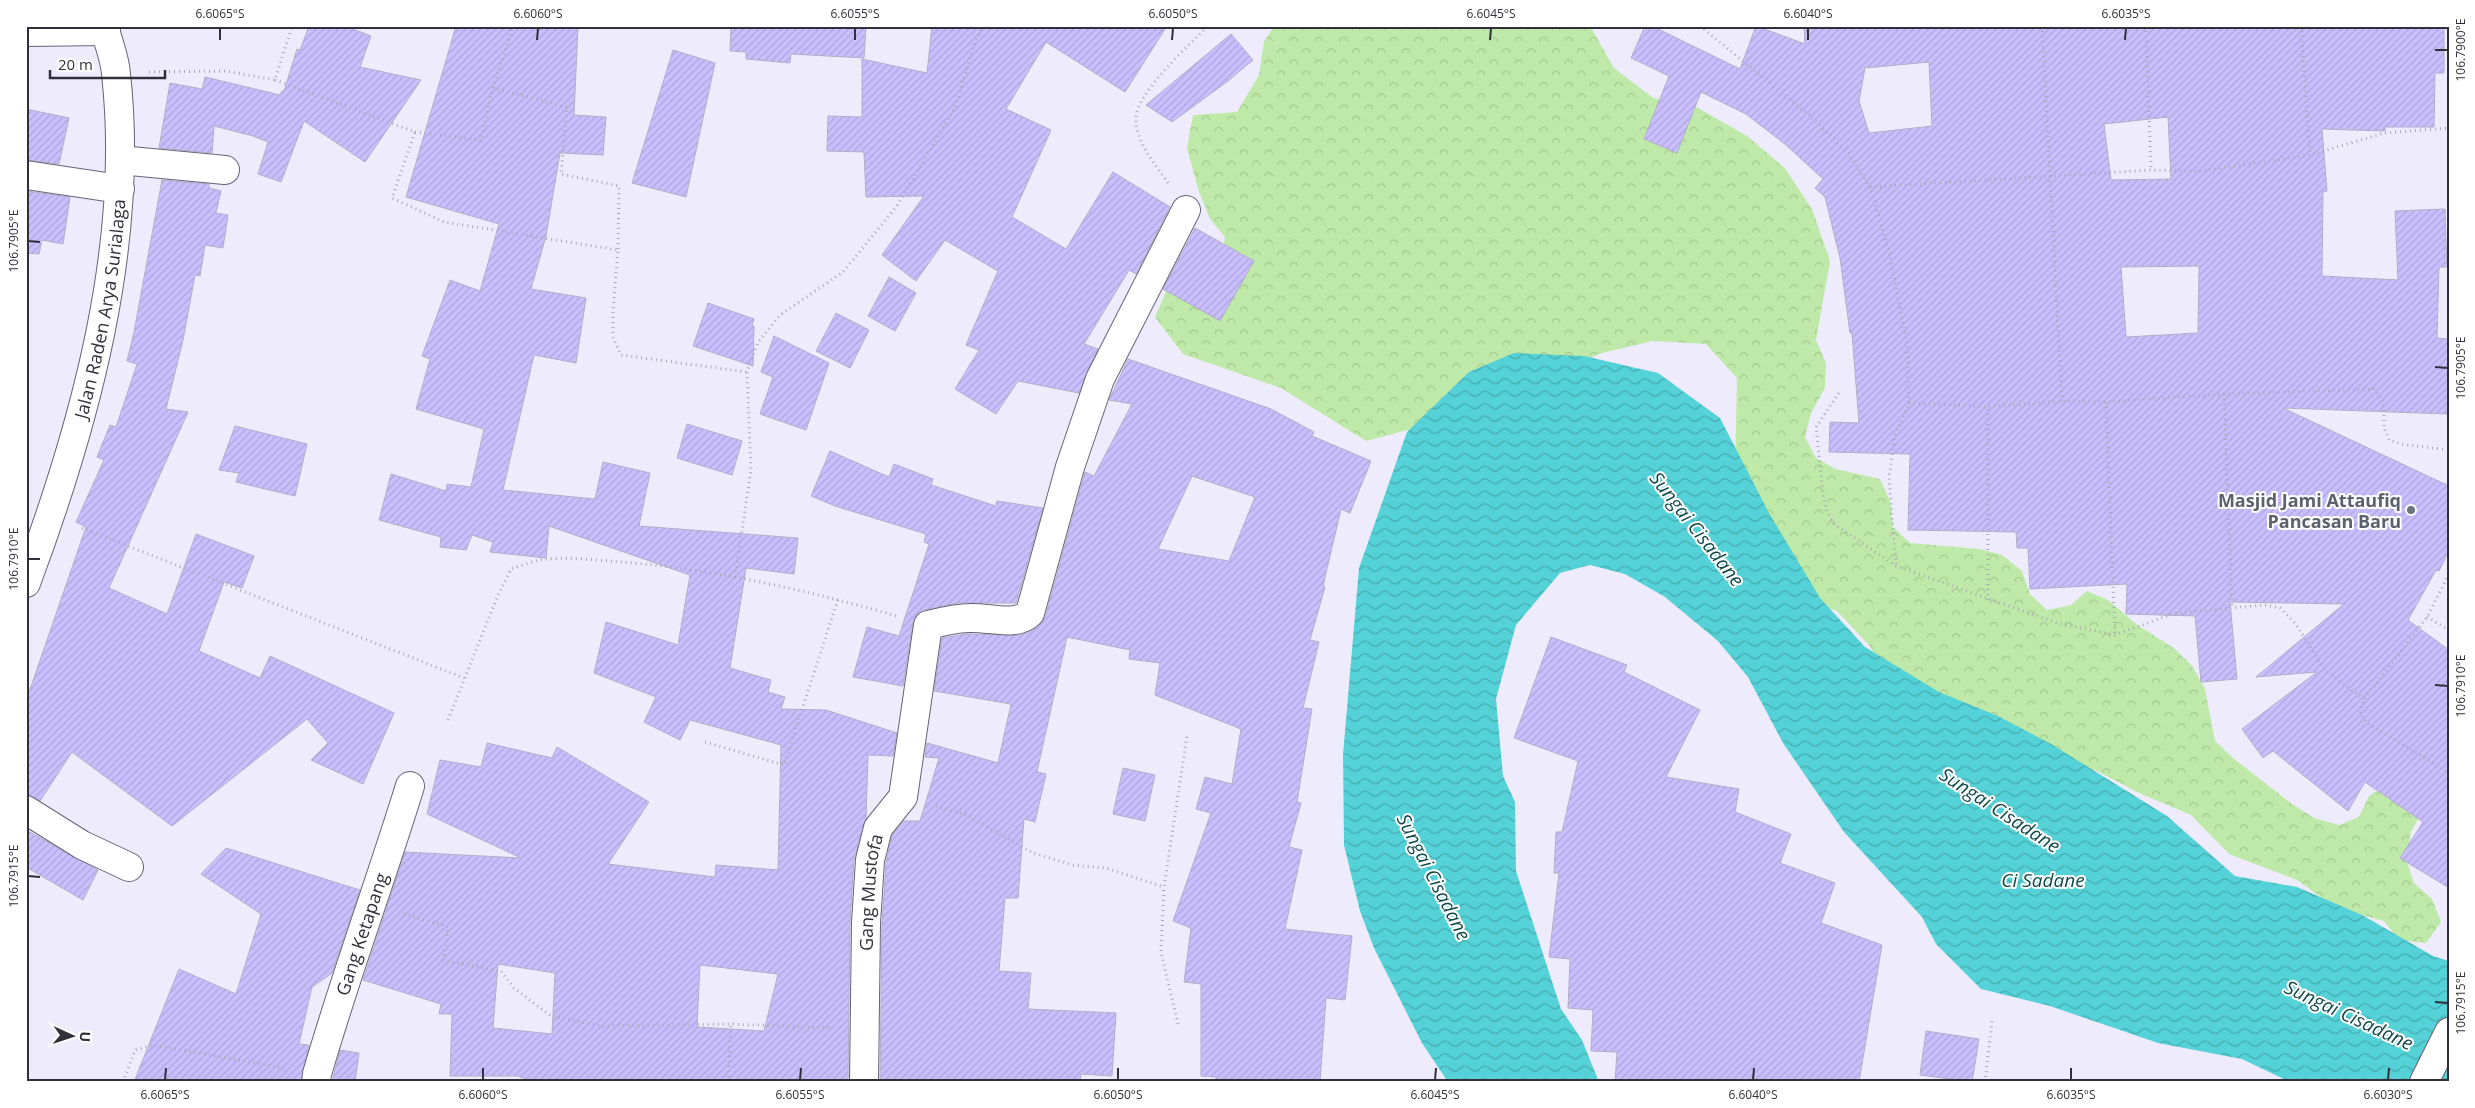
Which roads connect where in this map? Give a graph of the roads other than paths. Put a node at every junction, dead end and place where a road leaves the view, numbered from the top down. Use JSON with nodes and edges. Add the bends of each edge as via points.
{"nodes":[{"id":1,"x":105,"y":29,"type":"edge"},
{"id":2,"x":26,"y":32,"type":"edge"},
{"id":3,"x":120,"y":160,"type":"junction"},
{"id":4,"x":226,"y":170,"type":"dead end"},
{"id":5,"x":26,"y":175,"type":"edge"},
{"id":6,"x":120,"y":189,"type":"junction"},
{"id":7,"x":1186,"y":210,"type":"road end"},
{"id":8,"x":28,"y":572,"type":"edge"},
{"id":9,"x":410,"y":786,"type":"dead end"},
{"id":10,"x":26,"y":810,"type":"edge"},
{"id":11,"x":129,"y":867,"type":"dead end"},
{"id":12,"x":2449,"y":1032,"type":"edge"},
{"id":13,"x":316,"y":1078,"type":"edge"},
{"id":14,"x":864,"y":1082,"type":"edge"},
{"id":15,"x":2424,"y":1082,"type":"edge"}],
"edges":[{"from":1,"to":2,"type":"main road"},
{"from":1,"to":3,"type":"main road","name":"Jalan Raden Arya Surialaga","via":[[116,72]]},
{"from":3,"to":4,"type":"main road"},
{"from":3,"to":6,"type":"main road","name":"Jalan Raden Arya Surialaga"},
{"from":5,"to":6,"type":"main road"},
{"from":6,"to":8,"type":"main road","name":"Jalan Raden Arya Surialaga","via":[[109,289],[82,408]]},
{"from":7,"to":14,"type":"main road","name":"Gang Mustofa","via":[[1100,379],[1070,467],[1030,613],[1024,619],[971,618],[928,625],[903,797],[878,828],[870,860]]},
{"from":9,"to":13,"type":"main road","name":"Gang Ketapang","via":[[342,989]]},
{"from":10,"to":11,"type":"main road","via":[[82,845]]},
{"from":12,"to":15,"type":"main road"}]}
